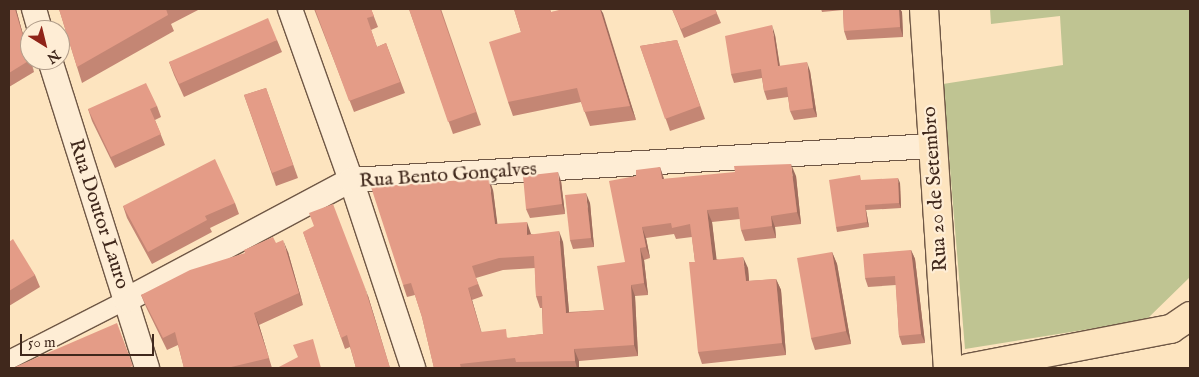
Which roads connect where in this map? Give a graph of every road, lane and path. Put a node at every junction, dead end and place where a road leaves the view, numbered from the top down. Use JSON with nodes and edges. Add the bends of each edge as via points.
{"nodes":[{"id":1,"x":290,"y":9,"type":"edge"},
{"id":2,"x":924,"y":9,"type":"edge"},
{"id":3,"x":53,"y":70,"type":"edge"},
{"id":4,"x":931,"y":146,"type":"junction"},
{"id":5,"x":351,"y":180,"type":"junction"},
{"id":6,"x":126,"y":300,"type":"junction"},
{"id":7,"x":1190,"y":316,"type":"edge"},
{"id":8,"x":9,"y":360,"type":"edge"},
{"id":9,"x":147,"y":368,"type":"edge"},
{"id":10,"x":413,"y":368,"type":"edge"},
{"id":11,"x":948,"y":368,"type":"edge"},
{"id":12,"x":968,"y":368,"type":"edge"}],
"edges":[{"from":1,"to":5,"type":"street"},
{"from":2,"to":4,"type":"main road","name":"Rua 20 de Setembro"},
{"from":3,"to":6,"type":"street","name":"Rua Doutor Lauro"},
{"from":4,"to":5,"type":"street","name":"Rua Bento Gonçalves"},
{"from":4,"to":11,"type":"main road","name":"Rua 20 de Setembro"},
{"from":5,"to":6,"type":"street","name":"Rua Bento Gonçalves"},
{"from":5,"to":10,"type":"street"},
{"from":6,"to":8,"type":"street","name":"Rua Bento Gonçalves"},
{"from":6,"to":9,"type":"street","name":"Rua Doutor Lauro"},
{"from":7,"to":12,"type":"main road","via":[[1170,329]]}]}
